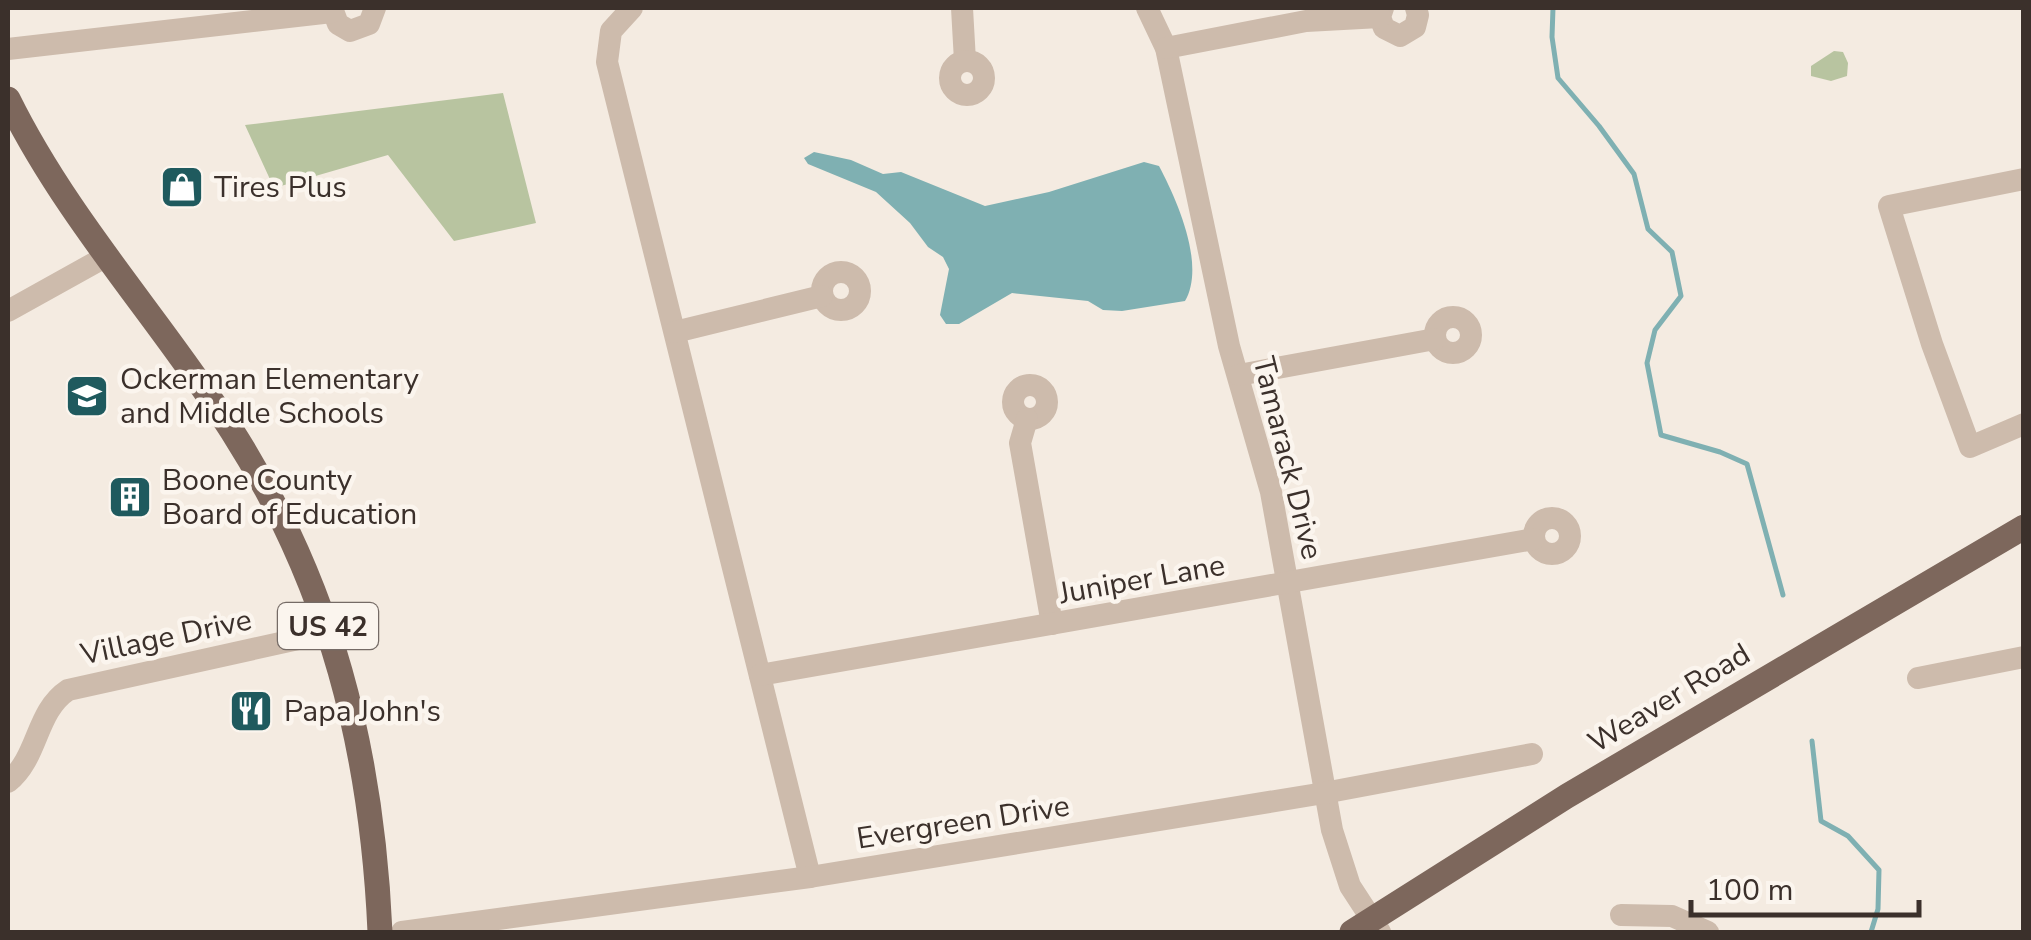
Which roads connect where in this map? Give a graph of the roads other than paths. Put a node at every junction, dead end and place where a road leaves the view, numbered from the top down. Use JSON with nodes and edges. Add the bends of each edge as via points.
{"nodes":[{"id":1,"x":375,"y":8,"type":"edge"},
{"id":2,"x":632,"y":8,"type":"edge"},
{"id":3,"x":962,"y":8,"type":"edge"},
{"id":4,"x":1146,"y":8,"type":"edge"},
{"id":5,"x":1416,"y":8,"type":"edge"},
{"id":6,"x":332,"y":10,"type":"edge"},
{"id":7,"x":1382,"y":12,"type":"edge"},
{"id":8,"x":233,"y":14,"type":"edge"},
{"id":9,"x":1166,"y":48,"type":"junction"},
{"id":10,"x":8,"y":49,"type":"edge"},
{"id":11,"x":965,"y":61,"type":"dead end"},
{"id":12,"x":8,"y":99,"type":"edge"},
{"id":13,"x":2024,"y":178,"type":"edge"},
{"id":14,"x":107,"y":256,"type":"junction"},
{"id":15,"x":822,"y":296,"type":"dead end"},
{"id":16,"x":8,"y":311,"type":"edge"},
{"id":17,"x":675,"y":332,"type":"junction"},
{"id":18,"x":1435,"y":338,"type":"dead end"},
{"id":19,"x":1239,"y":375,"type":"junction"},
{"id":20,"x":1027,"y":419,"type":"dead end"},
{"id":21,"x":2024,"y":424,"type":"edge"},
{"id":22,"x":2024,"y":527,"type":"edge"},
{"id":23,"x":1534,"y":539,"type":"dead end"},
{"id":24,"x":1288,"y":584,"type":"junction"},
{"id":25,"x":1052,"y":624,"type":"junction"},
{"id":26,"x":330,"y":632,"type":"junction"},
{"id":27,"x":2024,"y":657,"type":"edge"},
{"id":28,"x":760,"y":675,"type":"junction"},
{"id":29,"x":1918,"y":678,"type":"dead end"},
{"id":30,"x":1532,"y":754,"type":"dead end"},
{"id":31,"x":8,"y":782,"type":"edge"},
{"id":32,"x":1324,"y":793,"type":"junction"},
{"id":33,"x":810,"y":877,"type":"junction"},
{"id":34,"x":1621,"y":915,"type":"dead end"},
{"id":35,"x":1369,"y":930,"type":"edge"},
{"id":36,"x":380,"y":932,"type":"edge"},
{"id":37,"x":402,"y":932,"type":"edge"},
{"id":38,"x":1708,"y":932,"type":"edge"}],
"edges":[{"from":1,"to":6,"type":"street","via":[[369,24],[357,31],[343,28]]},
{"from":2,"to":17,"type":"street","via":[[611,31],[607,62]]},
{"from":3,"to":11,"type":"street"},
{"from":4,"to":9,"type":"street","name":"Tamarack Drive"},
{"from":5,"to":7,"type":"street","via":[[1417,22],[1406,34],[1388,32]]},
{"from":6,"to":8,"type":"street"},
{"from":7,"to":9,"type":"street"},
{"from":8,"to":10,"type":"street"},
{"from":9,"to":19,"type":"street","name":"Tamarack Drive"},
{"from":12,"to":14,"type":"main road","number":"US 42"},
{"from":13,"to":21,"type":"street","via":[[1889,206],[1970,447]]},
{"from":14,"to":16,"type":"street"},
{"from":14,"to":26,"type":"main road","number":"US 42","via":[[264,484]]},
{"from":15,"to":17,"type":"street"},
{"from":17,"to":28,"type":"street"},
{"from":18,"to":19,"type":"street"},
{"from":19,"to":24,"type":"street","name":"Tamarack Drive"},
{"from":20,"to":25,"type":"street","via":[[1020,443]]},
{"from":22,"to":35,"type":"main road","name":"Weaver Road","via":[[1568,796]]},
{"from":23,"to":24,"type":"street","name":"Juniper Lane"},
{"from":24,"to":25,"type":"street","name":"Juniper Lane"},
{"from":24,"to":32,"type":"street","name":"Tamarack Drive"},
{"from":25,"to":28,"type":"street","name":"Juniper Lane"},
{"from":26,"to":31,"type":"street","name":"Village Drive","via":[[68,690],[49,706],[34,749]]},
{"from":26,"to":36,"type":"main road","number":"US 42","via":[[361,750]]},
{"from":27,"to":29,"type":"street"},
{"from":28,"to":33,"type":"street"},
{"from":30,"to":32,"type":"street","name":"Evergreen Drive"},
{"from":32,"to":33,"type":"street","name":"Evergreen Drive"},
{"from":32,"to":35,"type":"street","name":"Tamarack Drive"},
{"from":33,"to":37,"type":"street","name":"Evergreen Drive"},
{"from":34,"to":38,"type":"street","via":[[1672,916]]}]}
